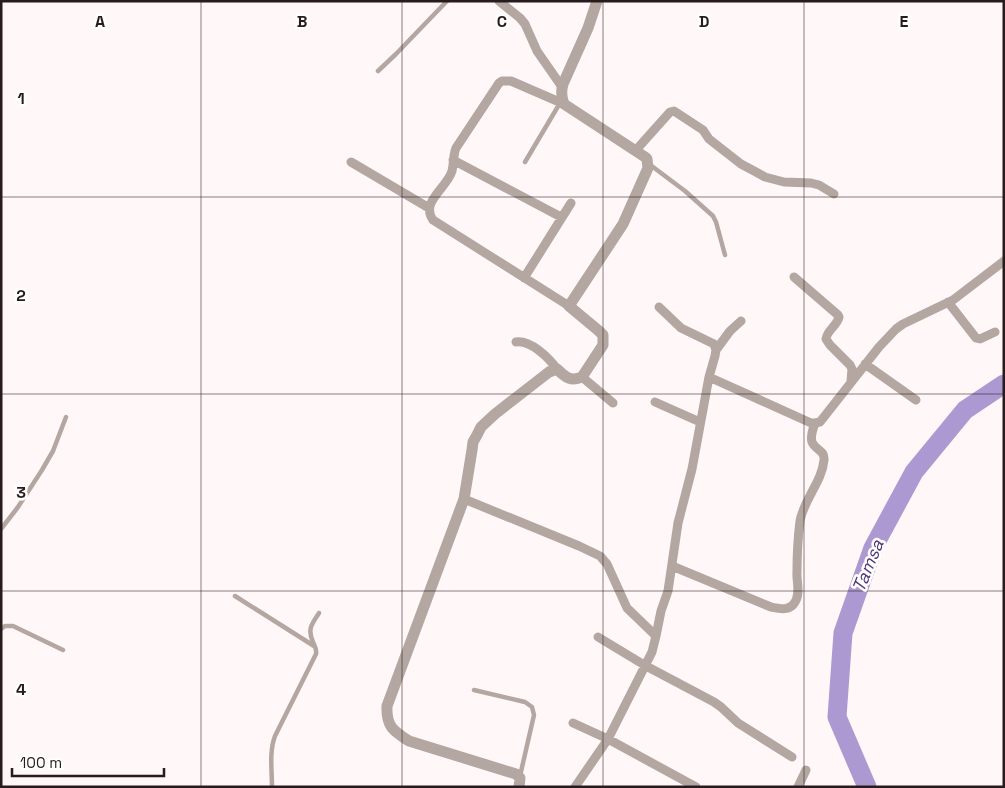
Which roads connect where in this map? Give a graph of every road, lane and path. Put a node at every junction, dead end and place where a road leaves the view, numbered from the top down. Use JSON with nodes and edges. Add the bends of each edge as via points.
{"nodes":[{"id":1,"x":447,"y":1,"type":"edge"},
{"id":2,"x":499,"y":1,"type":"edge"},
{"id":3,"x":597,"y":1,"type":"edge"},
{"id":4,"x":378,"y":71,"type":"dead end"},
{"id":5,"x":562,"y":87,"type":"junction"},
{"id":6,"x":562,"y":103,"type":"junction"},
{"id":7,"x":636,"y":150,"type":"junction"},
{"id":8,"x":453,"y":160,"type":"junction"},
{"id":9,"x":351,"y":162,"type":"dead end"},
{"id":10,"x":525,"y":162,"type":"dead end"},
{"id":11,"x":648,"y":164,"type":"junction"},
{"id":12,"x":834,"y":194,"type":"dead end"},
{"id":13,"x":570,"y":203,"type":"dead end"},
{"id":14,"x":429,"y":208,"type":"junction"},
{"id":15,"x":561,"y":217,"type":"junction"},
{"id":16,"x":726,"y":254,"type":"dead end"},
{"id":17,"x":1004,"y":261,"type":"edge"},
{"id":18,"x":524,"y":278,"type":"junction"},
{"id":19,"x":794,"y":278,"type":"dead end"},
{"id":20,"x":948,"y":302,"type":"junction"},
{"id":21,"x":569,"y":306,"type":"junction"},
{"id":22,"x":658,"y":307,"type":"dead end"},
{"id":23,"x":741,"y":320,"type":"dead end"},
{"id":24,"x":995,"y":332,"type":"dead end"},
{"id":25,"x":516,"y":342,"type":"dead end"},
{"id":26,"x":716,"y":350,"type":"junction"},
{"id":27,"x":865,"y":364,"type":"junction"},
{"id":28,"x":556,"y":369,"type":"junction"},
{"id":29,"x":582,"y":377,"type":"junction"},
{"id":30,"x":709,"y":377,"type":"junction"},
{"id":31,"x":851,"y":382,"type":"junction"},
{"id":32,"x":916,"y":400,"type":"dead end"},
{"id":33,"x":655,"y":402,"type":"dead end"},
{"id":34,"x":614,"y":403,"type":"dead end"},
{"id":35,"x":66,"y":417,"type":"dead end"},
{"id":36,"x":700,"y":422,"type":"junction"},
{"id":37,"x":815,"y":423,"type":"junction"},
{"id":38,"x":464,"y":499,"type":"junction"},
{"id":39,"x":1,"y":530,"type":"edge"},
{"id":40,"x":672,"y":566,"type":"junction"},
{"id":41,"x":235,"y":596,"type":"dead end"},
{"id":42,"x":319,"y":613,"type":"dead end"},
{"id":43,"x":1,"y":629,"type":"edge"},
{"id":44,"x":656,"y":636,"type":"junction"},
{"id":45,"x":598,"y":637,"type":"dead end"},
{"id":46,"x":315,"y":646,"type":"junction"},
{"id":47,"x":63,"y":650,"type":"dead end"},
{"id":48,"x":646,"y":666,"type":"junction"},
{"id":49,"x":474,"y":690,"type":"dead end"},
{"id":50,"x":572,"y":724,"type":"dead end"},
{"id":51,"x":608,"y":739,"type":"junction"},
{"id":52,"x":792,"y":756,"type":"dead end"},
{"id":53,"x":806,"y":770,"type":"dead end"},
{"id":54,"x":521,"y":784,"type":"edge"},
{"id":55,"x":272,"y":787,"type":"edge"},
{"id":56,"x":574,"y":787,"type":"edge"},
{"id":57,"x":696,"y":787,"type":"edge"},
{"id":58,"x":798,"y":787,"type":"edge"}],
"edges":[{"from":1,"to":4,"type":"lane"},
{"from":2,"to":5,"type":"street","via":[[525,24],[537,51]]},
{"from":3,"to":5,"type":"street"},
{"from":5,"to":6,"type":"street"},
{"from":6,"to":7,"type":"street"},
{"from":6,"to":8,"type":"street","via":[[511,81],[502,81],[456,148]]},
{"from":6,"to":10,"type":"lane"},
{"from":7,"to":11,"type":"street"},
{"from":7,"to":12,"type":"street","via":[[674,111],[703,130],[709,139],[741,164],[760,174],[776,181],[811,183]]},
{"from":8,"to":14,"type":"street","via":[[452,171]]},
{"from":8,"to":15,"type":"street"},
{"from":9,"to":14,"type":"street"},
{"from":11,"to":16,"type":"lane","via":[[713,216]]},
{"from":11,"to":21,"type":"street","via":[[623,224]]},
{"from":13,"to":15,"type":"street"},
{"from":14,"to":18,"type":"street","via":[[433,220]]},
{"from":15,"to":18,"type":"street"},
{"from":17,"to":20,"type":"street"},
{"from":18,"to":21,"type":"street"},
{"from":19,"to":31,"type":"street","via":[[838,315],[838,322],[826,339],[850,365]]},
{"from":20,"to":24,"type":"street","via":[[976,338]]},
{"from":20,"to":27,"type":"street","via":[[899,326]]},
{"from":21,"to":29,"type":"street","via":[[603,335],[603,345]]},
{"from":22,"to":26,"type":"street","via":[[681,328],[714,344]]},
{"from":23,"to":26,"type":"street"},
{"from":25,"to":28,"type":"street","via":[[522,341],[543,354]]},
{"from":26,"to":30,"type":"street"},
{"from":27,"to":31,"type":"street"},
{"from":27,"to":32,"type":"street"},
{"from":28,"to":29,"type":"street","via":[[568,379]]},
{"from":28,"to":38,"type":"street","via":[[544,375],[481,427],[473,442]]},
{"from":29,"to":34,"type":"street"},
{"from":30,"to":36,"type":"street"},
{"from":30,"to":37,"type":"street"},
{"from":31,"to":37,"type":"street","via":[[820,422]]},
{"from":33,"to":36,"type":"street"},
{"from":35,"to":39,"type":"lane","via":[[45,465]]},
{"from":36,"to":40,"type":"street"},
{"from":37,"to":40,"type":"street","via":[[813,444],[824,459],[822,471],[802,515],[798,591],[790,607],[786,610],[771,607]]},
{"from":38,"to":44,"type":"street","via":[[600,556],[607,564],[627,608]]},
{"from":38,"to":54,"type":"street","via":[[390,697],[387,715],[393,730],[409,741],[516,774]]},
{"from":40,"to":44,"type":"street"},
{"from":41,"to":46,"type":"lane"},
{"from":42,"to":46,"type":"lane","via":[[310,631]]},
{"from":43,"to":47,"type":"lane","via":[[13,626]]},
{"from":44,"to":48,"type":"street"},
{"from":45,"to":48,"type":"street"},
{"from":46,"to":55,"type":"lane","via":[[313,662],[272,744]]},
{"from":48,"to":51,"type":"street"},
{"from":48,"to":52,"type":"street","via":[[714,702],[738,723]]},
{"from":49,"to":54,"type":"lane","via":[[525,702],[532,707],[534,715]]},
{"from":50,"to":51,"type":"street"},
{"from":51,"to":56,"type":"street"},
{"from":51,"to":57,"type":"street"},
{"from":53,"to":58,"type":"street"}]}
